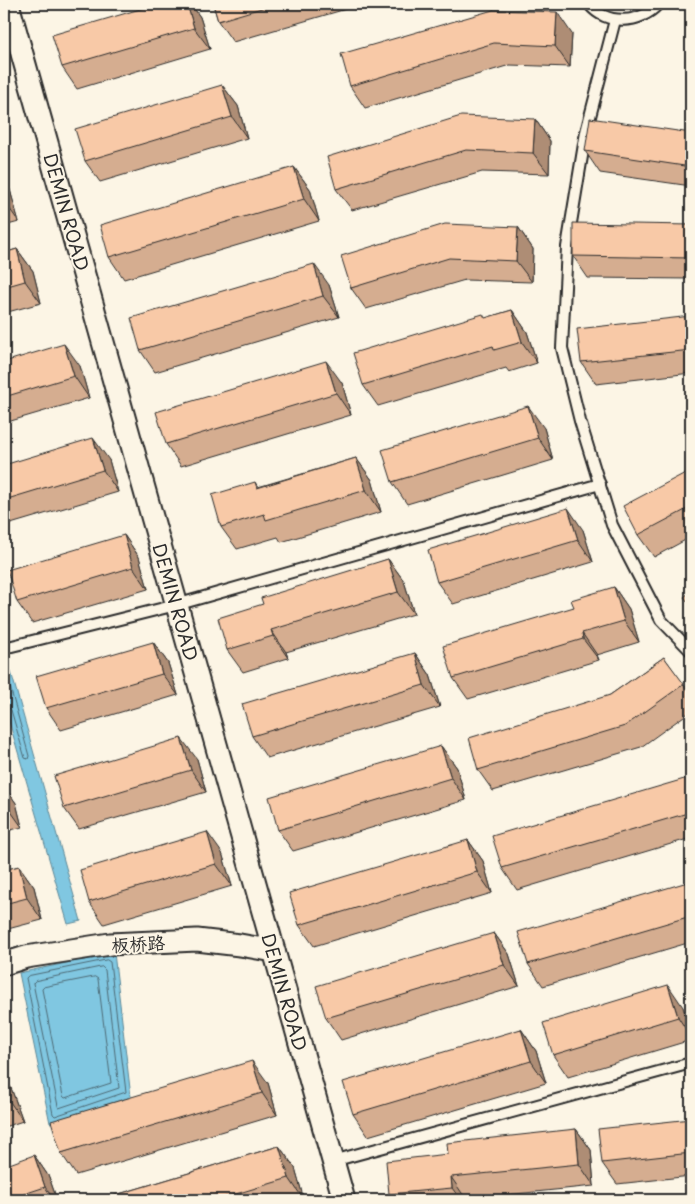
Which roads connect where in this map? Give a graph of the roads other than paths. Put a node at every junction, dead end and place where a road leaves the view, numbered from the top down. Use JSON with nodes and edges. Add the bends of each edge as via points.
{"nodes":[{"id":1,"x":8,"y":4,"type":"edge"},
{"id":2,"x":589,"y":4,"type":"edge"},
{"id":3,"x":658,"y":4,"type":"edge"},
{"id":4,"x":615,"y":20,"type":"junction"},
{"id":5,"x":600,"y":484,"type":"junction"},
{"id":6,"x":176,"y":605,"type":"junction"},
{"id":7,"x":7,"y":648,"type":"edge"},
{"id":8,"x":691,"y":651,"type":"edge"},
{"id":9,"x":274,"y":950,"type":"junction"},
{"id":10,"x":4,"y":964,"type":"edge"},
{"id":11,"x":691,"y":1062,"type":"edge"},
{"id":12,"x":333,"y":1161,"type":"junction"},
{"id":13,"x":344,"y":1200,"type":"edge"}],
"edges":[{"from":1,"to":6,"type":"street","name":"DEMIN ROAD"},
{"from":2,"to":4,"type":"lane","via":[[602,15]]},
{"from":3,"to":4,"type":"lane","via":[[642,16]]},
{"from":4,"to":5,"type":"lane","via":[[586,132],[567,247],[562,348]]},
{"from":5,"to":6,"type":"lane"},
{"from":5,"to":8,"type":"lane","via":[[612,525],[661,620]]},
{"from":6,"to":7,"type":"lane"},
{"from":6,"to":9,"type":"street","name":"DEMIN ROAD"},
{"from":9,"to":10,"type":"street","name":"板桥路","via":[[197,940],[110,944],[26,957]]},
{"from":9,"to":12,"type":"street","name":"DEMIN ROAD"},
{"from":11,"to":12,"type":"lane"},
{"from":12,"to":13,"type":"street","name":"DEMIN ROAD"}]}
